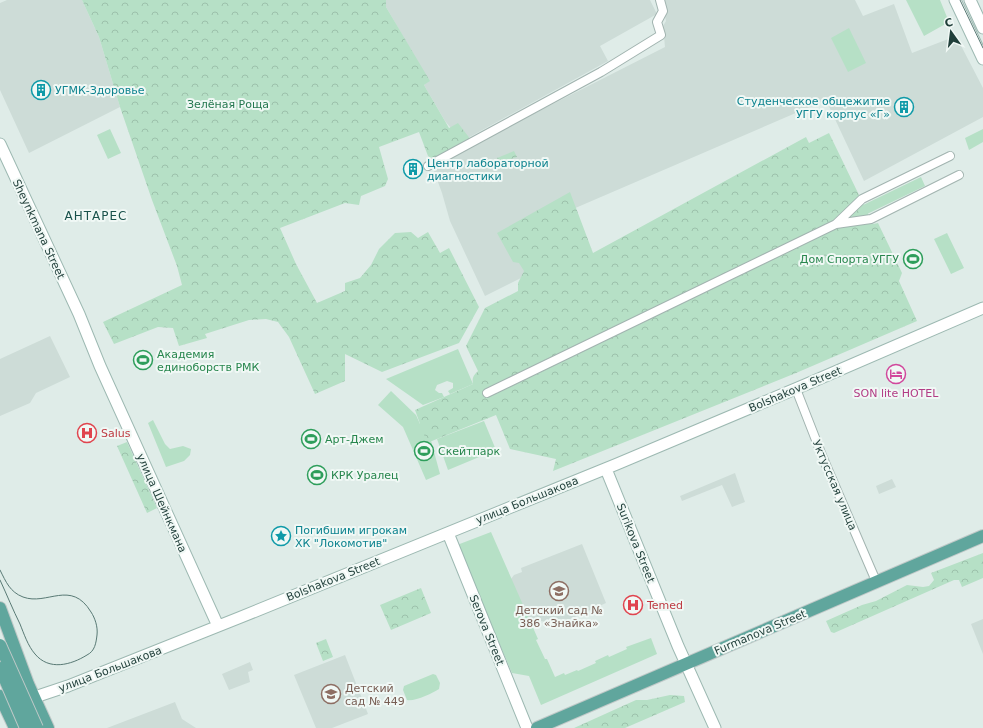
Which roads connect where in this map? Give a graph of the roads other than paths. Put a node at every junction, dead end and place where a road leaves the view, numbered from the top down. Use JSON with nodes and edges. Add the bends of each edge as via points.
{"nodes":[{"id":1,"x":660,"y":0,"type":"edge"},
{"id":2,"x":955,"y":0,"type":"edge"},
{"id":3,"x":970,"y":0,"type":"edge"},
{"id":4,"x":983,"y":28,"type":"edge"},
{"id":5,"x":983,"y":59,"type":"edge"},
{"id":6,"x":0,"y":144,"type":"edge"},
{"id":7,"x":950,"y":156,"type":"dead end"},
{"id":8,"x":428,"y":166,"type":"dead end"},
{"id":9,"x":960,"y":175,"type":"dead end"},
{"id":10,"x":836,"y":224,"type":"junction"},
{"id":11,"x":983,"y":308,"type":"edge"},
{"id":12,"x":796,"y":389,"type":"junction"},
{"id":13,"x":487,"y":393,"type":"dead end"},
{"id":14,"x":606,"y":469,"type":"junction"},
{"id":15,"x":448,"y":533,"type":"junction"},
{"id":16,"x":983,"y":536,"type":"edge"},
{"id":17,"x":876,"y":581,"type":"junction"},
{"id":18,"x":0,"y":608,"type":"edge"},
{"id":19,"x":218,"y":626,"type":"junction"},
{"id":20,"x":0,"y":645,"type":"edge"},
{"id":21,"x":687,"y":663,"type":"junction"},
{"id":22,"x":0,"y":668,"type":"edge"},
{"id":23,"x":34,"y":698,"type":"junction"},
{"id":24,"x":2,"y":703,"type":"edge"},
{"id":25,"x":15,"y":728,"type":"edge"},
{"id":26,"x":26,"y":728,"type":"edge"},
{"id":27,"x":37,"y":728,"type":"edge"},
{"id":28,"x":48,"y":728,"type":"edge"},
{"id":29,"x":527,"y":728,"type":"edge"},
{"id":30,"x":536,"y":728,"type":"edge"},
{"id":31,"x":715,"y":728,"type":"edge"}],
"edges":[{"from":1,"to":8,"type":"street","via":[[664,11],[657,22],[661,35],[601,72]]},
{"from":2,"to":5,"type":"street"},
{"from":3,"to":4,"type":"street"},
{"from":6,"to":19,"type":"street","name":"улица Шейнкмана"},
{"from":7,"to":10,"type":"street","via":[[862,199]]},
{"from":9,"to":10,"type":"street","via":[[871,218]]},
{"from":10,"to":13,"type":"street"},
{"from":11,"to":12,"type":"street","name":"Bolshakova Street"},
{"from":12,"to":14,"type":"street","name":"Bolshakova Street"},
{"from":12,"to":17,"type":"street","name":"Уктусская улица"},
{"from":14,"to":15,"type":"street","name":"улица Большакова"},
{"from":14,"to":21,"type":"street","name":"Surikova Street"},
{"from":15,"to":19,"type":"street","name":"Bolshakova Street"},
{"from":15,"to":29,"type":"street","name":"Serova Street"},
{"from":16,"to":17,"type":"main road","name":"Furmanova Street"},
{"from":17,"to":21,"type":"main road","name":"Furmanova Street"},
{"from":18,"to":23,"type":"main road"},
{"from":19,"to":23,"type":"street","name":"улица Большакова"},
{"from":20,"to":27,"type":"main road","bridge":true},
{"from":21,"to":30,"type":"main road","name":"Furmanova Street"},
{"from":21,"to":31,"type":"street","name":"Surikova Street"},
{"from":22,"to":26,"type":"main road","bridge":true},
{"from":23,"to":24,"type":"street","name":"улица Большакова"},
{"from":23,"to":28,"type":"main road"},
{"from":24,"to":25,"type":"main road"}]}
